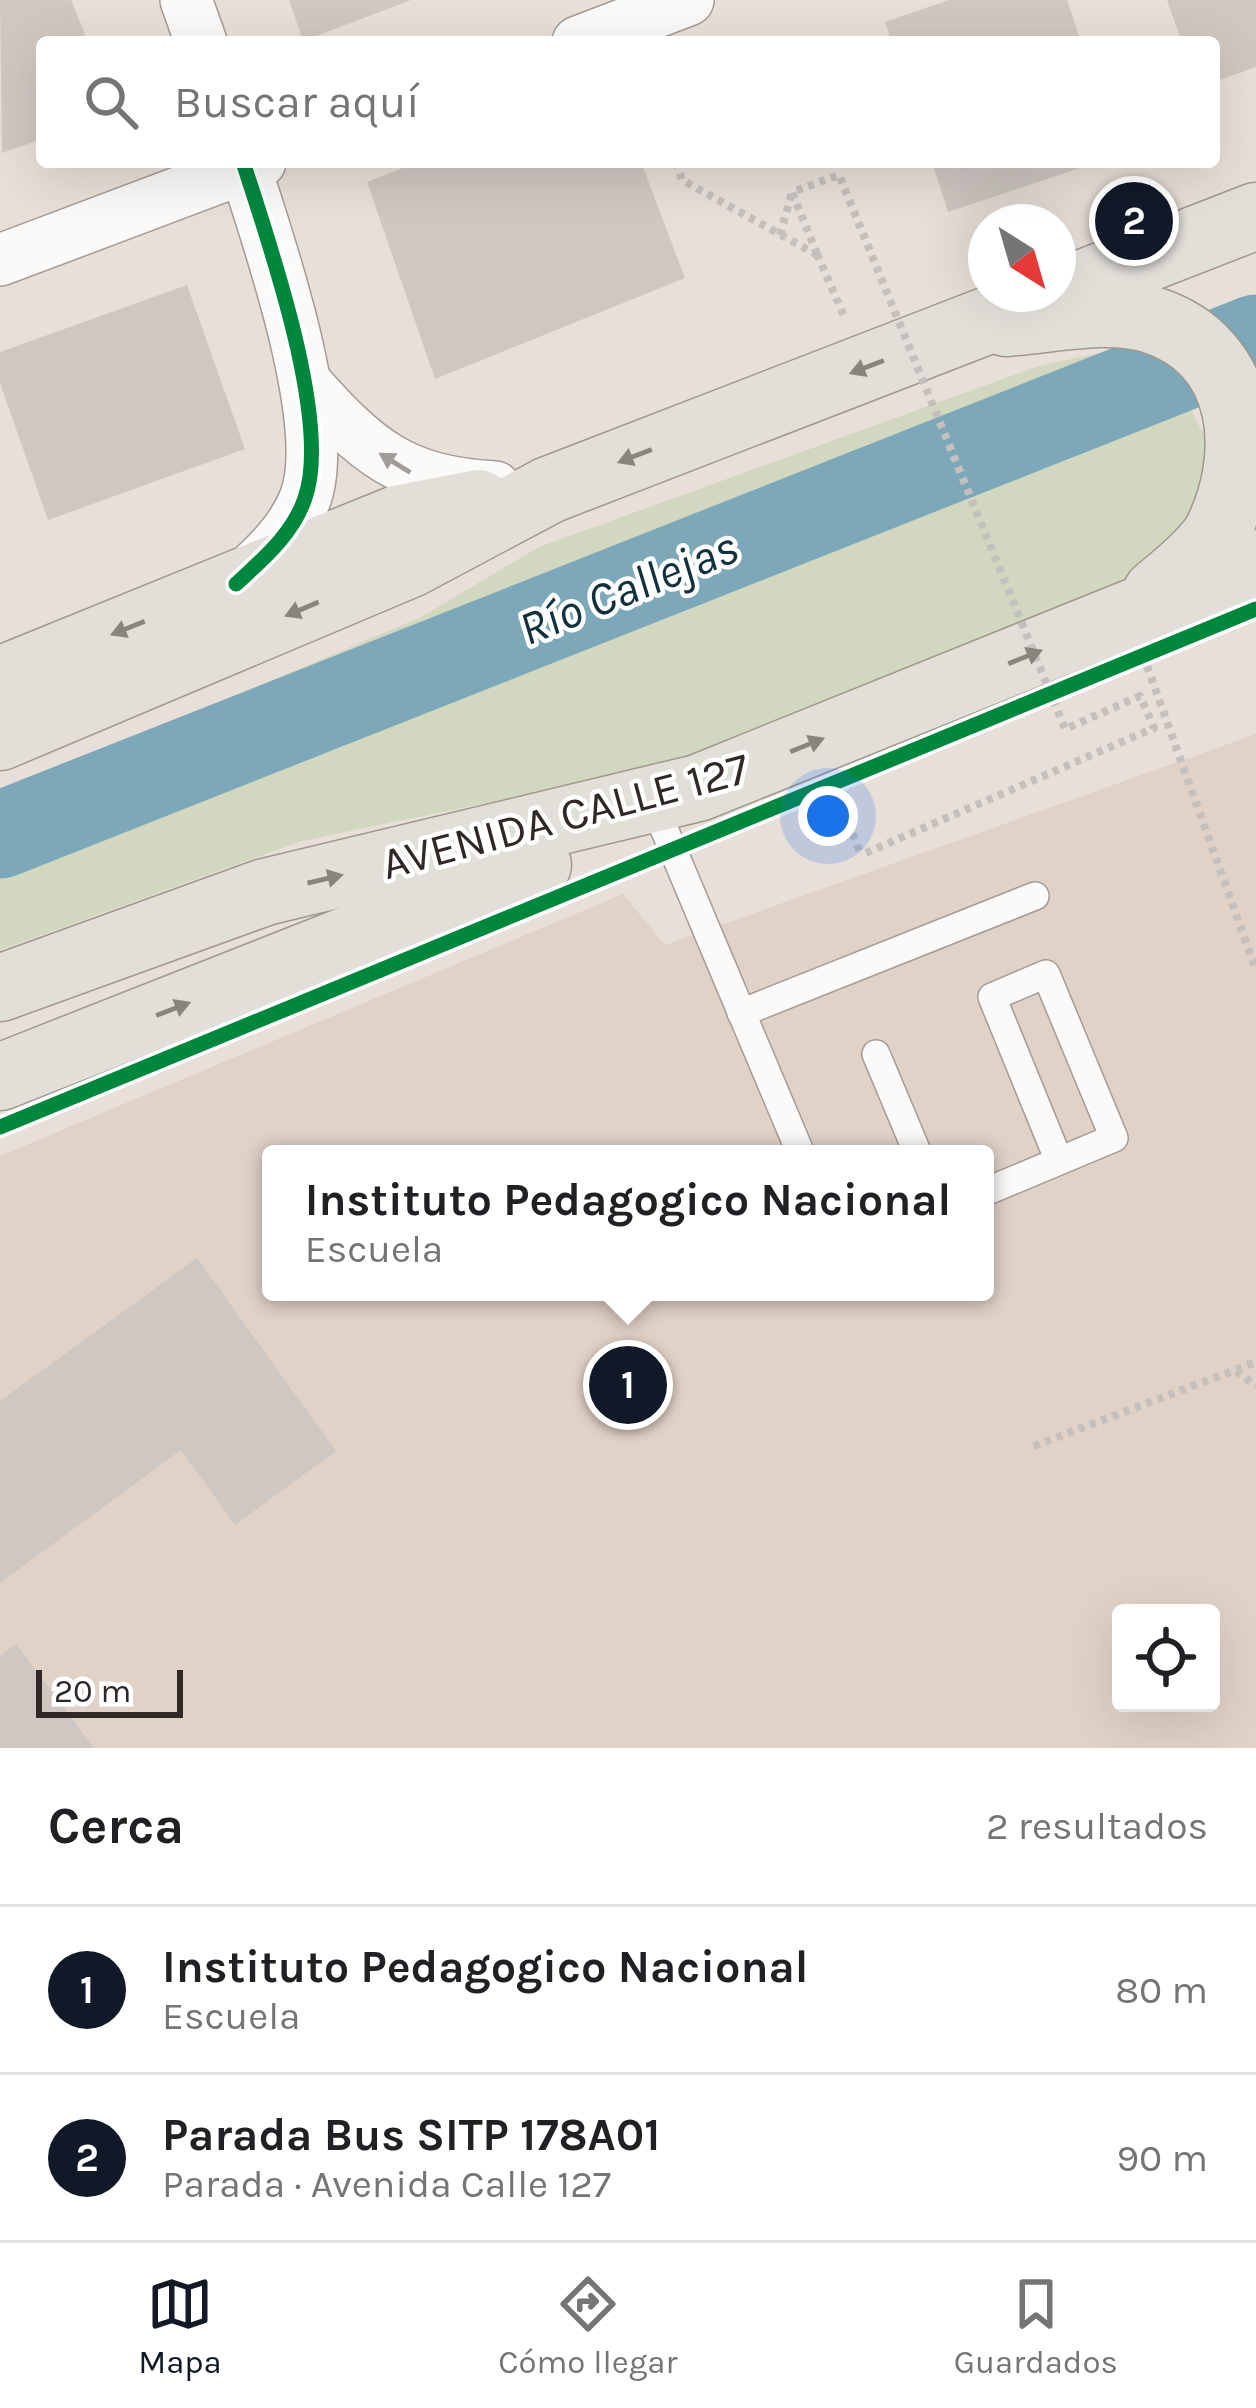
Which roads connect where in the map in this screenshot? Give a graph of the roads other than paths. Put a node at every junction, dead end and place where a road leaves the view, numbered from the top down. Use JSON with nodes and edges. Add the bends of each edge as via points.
{"nodes":[{"id":1,"x":186,"y":0,"type":"edge"},
{"id":2,"x":688,"y":0,"type":"edge"},
{"id":3,"x":198,"y":36,"type":"edge"},
{"id":4,"x":594,"y":36,"type":"edge"},
{"id":5,"x":239,"y":168,"type":"edge"},
{"id":6,"x":250,"y":168,"type":"edge"},
{"id":7,"x":1256,"y":216,"type":"edge"},
{"id":8,"x":0,"y":260,"type":"edge"},
{"id":9,"x":1076,"y":287,"type":"edge"},
{"id":10,"x":1010,"y":312,"type":"edge"},
{"id":11,"x":976,"y":325,"type":"junction"},
{"id":12,"x":306,"y":383,"type":"junction"},
{"id":13,"x":549,"y":490,"type":"junction"},
{"id":14,"x":1256,"y":563,"type":"edge"},
{"id":15,"x":236,"y":584,"type":"junction"},
{"id":16,"x":1139,"y":646,"type":"junction"},
{"id":17,"x":0,"y":680,"type":"edge"},
{"id":18,"x":0,"y":736,"type":"edge"},
{"id":19,"x":668,"y":799,"type":"junction"},
{"id":20,"x":1035,"y":896,"type":"dead end"},
{"id":21,"x":0,"y":988,"type":"edge"},
{"id":22,"x":741,"y":1013,"type":"junction"},
{"id":23,"x":876,"y":1054,"type":"dead end"},
{"id":24,"x":0,"y":1077,"type":"edge"},
{"id":25,"x":797,"y":1145,"type":"edge"},
{"id":26,"x":914,"y":1145,"type":"edge"},
{"id":27,"x":1059,"y":1161,"type":"junction"},
{"id":28,"x":994,"y":1188,"type":"edge"}],
"edges":[{"from":1,"to":3,"type":"street"},
{"from":2,"to":4,"type":"street"},
{"from":5,"to":8,"type":"street"},
{"from":6,"to":12,"type":"street"},
{"from":7,"to":9,"type":"main road"},
{"from":10,"to":11,"type":"main road"},
{"from":11,"to":13,"type":"main road","one_way":true},
{"from":11,"to":16,"type":"main road","via":[[1153,320],[1220,364],[1239,394],[1248,458],[1238,496]]},
{"from":13,"to":12,"type":"street","one_way":true,"via":[[442,484],[406,472],[350,434]]},
{"from":12,"to":15,"type":"street","via":[[305,498],[282,540]]},
{"from":13,"to":15,"type":"main road","via":[[397,519]]},
{"from":13,"to":18,"type":"main road","one_way":true,"via":[[410,564]]},
{"from":14,"to":16,"type":"main road","name":"AVENIDA CALLE 127"},
{"from":15,"to":17,"type":"main road","one_way":true},
{"from":19,"to":16,"type":"main road","name":"AVENIDA CALLE 127","one_way":true},
{"from":21,"to":19,"type":"main road","name":"AVENIDA CALLE 127","one_way":true,"via":[[213,910]]},
{"from":19,"to":22,"type":"lane"},
{"from":24,"to":19,"type":"main road","one_way":true,"via":[[544,862]]},
{"from":20,"to":22,"type":"lane"},
{"from":22,"to":25,"type":"lane"},
{"from":23,"to":26,"type":"lane"},
{"from":27,"to":27,"type":"lane","via":[[1114,1138],[1046,974],[992,997]]},
{"from":27,"to":28,"type":"lane"}]}
